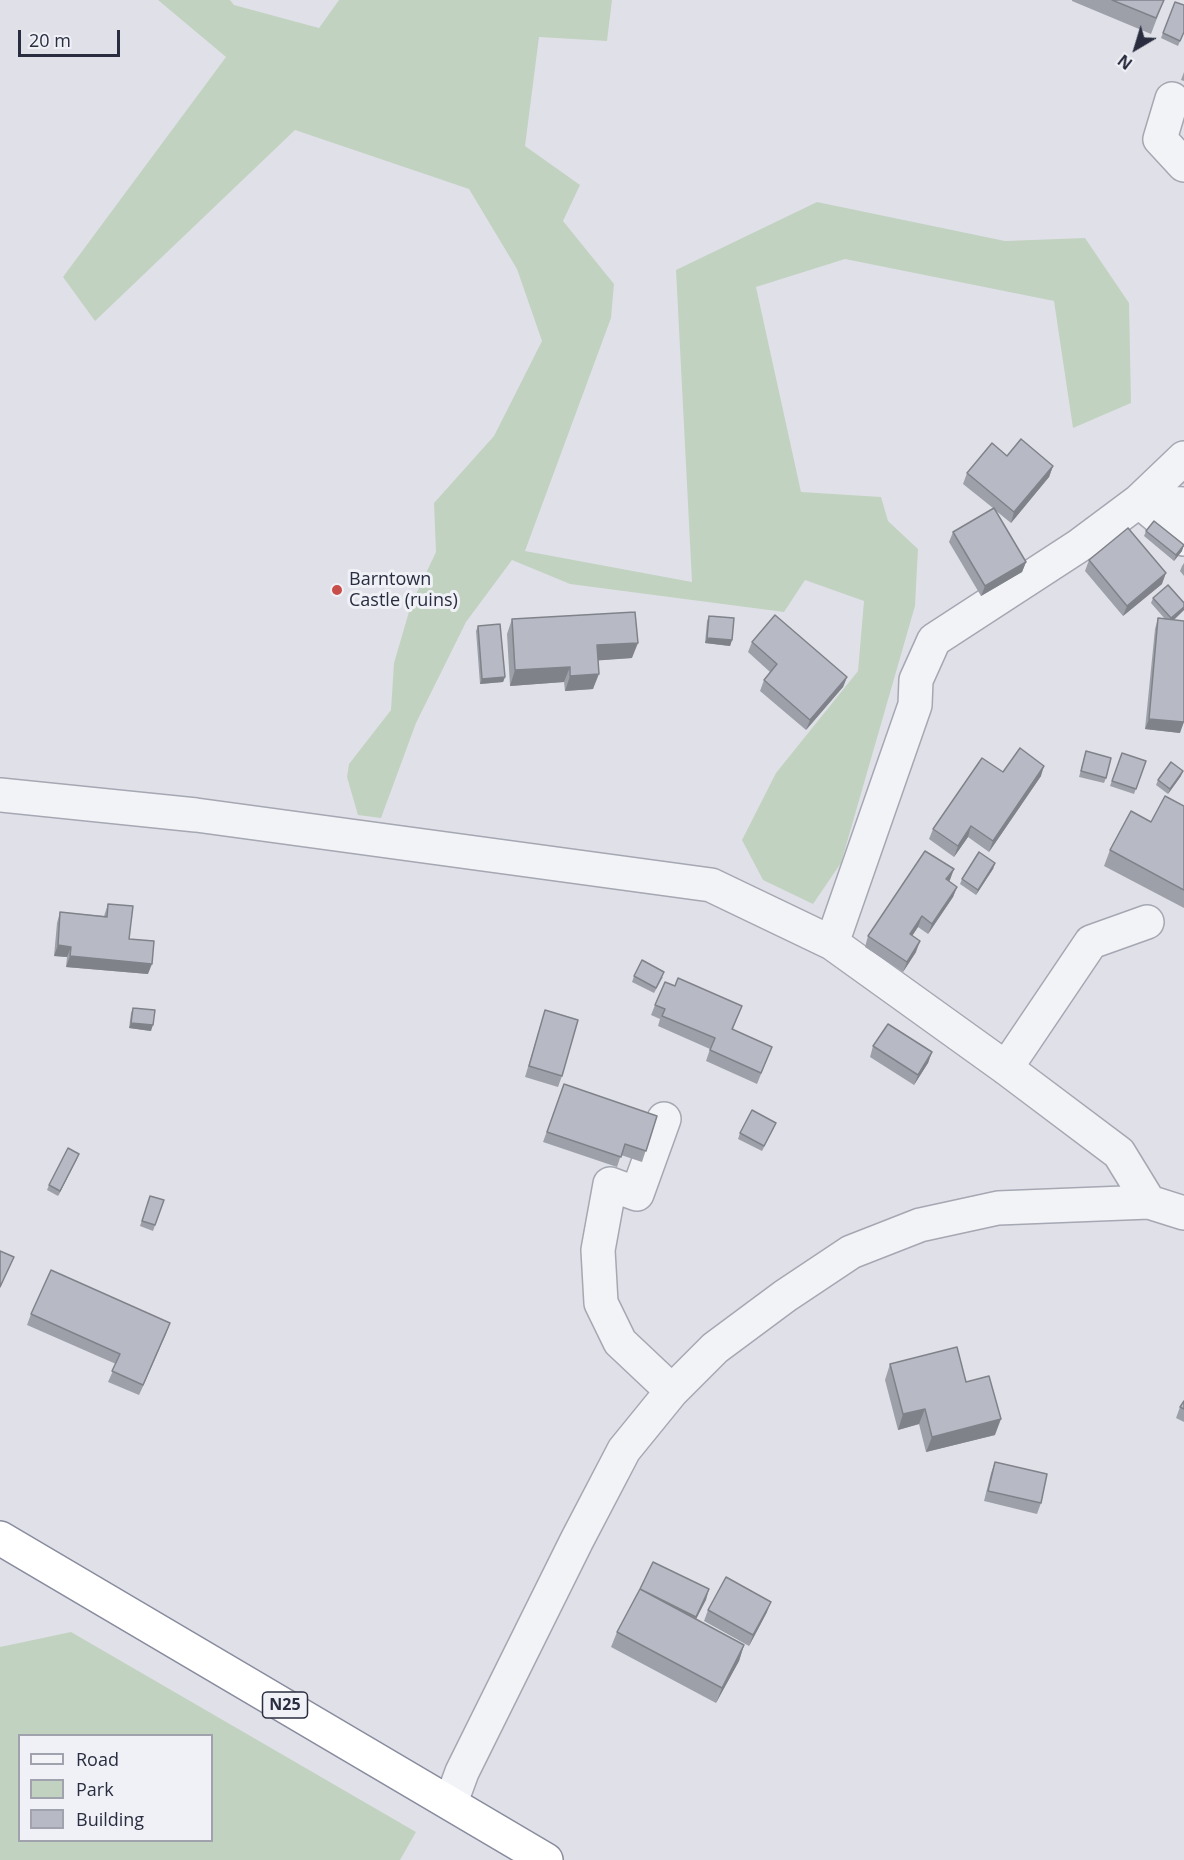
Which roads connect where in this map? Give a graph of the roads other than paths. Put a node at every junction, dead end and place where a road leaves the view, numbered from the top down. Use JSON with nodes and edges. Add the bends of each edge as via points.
{"nodes":[{"id":1,"x":1172,"y":99,"type":"dead end"},
{"id":2,"x":1184,"y":165,"type":"edge"},
{"id":3,"x":1184,"y":458,"type":"edge"},
{"id":4,"x":1139,"y":501,"type":"junction"},
{"id":5,"x":1184,"y":504,"type":"edge"},
{"id":6,"x":1184,"y":539,"type":"edge"},
{"id":7,"x":0,"y":795,"type":"edge"},
{"id":8,"x":1147,"y":922,"type":"dead end"},
{"id":9,"x":832,"y":943,"type":"junction"},
{"id":10,"x":1006,"y":1068,"type":"junction"},
{"id":11,"x":664,"y":1119,"type":"dead end"},
{"id":12,"x":1149,"y":1202,"type":"junction"},
{"id":13,"x":1184,"y":1213,"type":"edge"},
{"id":14,"x":672,"y":1390,"type":"junction"},
{"id":15,"x":0,"y":1538,"type":"edge"},
{"id":16,"x":451,"y":1802,"type":"junction"},
{"id":17,"x":546,"y":1860,"type":"edge"}],
"edges":[{"from":1,"to":2,"type":"street","via":[[1160,139]]},
{"from":3,"to":4,"type":"street"},
{"from":4,"to":5,"type":"street"},
{"from":4,"to":6,"type":"street"},
{"from":4,"to":9,"type":"street","via":[[1080,545],[934,640],[916,680],[915,705]]},
{"from":7,"to":9,"type":"street","via":[[196,815],[711,885]]},
{"from":8,"to":10,"type":"street","via":[[1091,942]]},
{"from":9,"to":10,"type":"street"},
{"from":10,"to":12,"type":"street","via":[[1119,1153]]},
{"from":11,"to":14,"type":"street","via":[[637,1194],[610,1184],[598,1250],[601,1303],[620,1342]]},
{"from":12,"to":13,"type":"street"},
{"from":12,"to":14,"type":"street","via":[[998,1208],[920,1225],[851,1252],[715,1347]]},
{"from":14,"to":16,"type":"street","via":[[624,1450],[462,1772]]},
{"from":15,"to":16,"type":"highway","number":"N25"},
{"from":16,"to":17,"type":"highway","number":"N25"}]}
